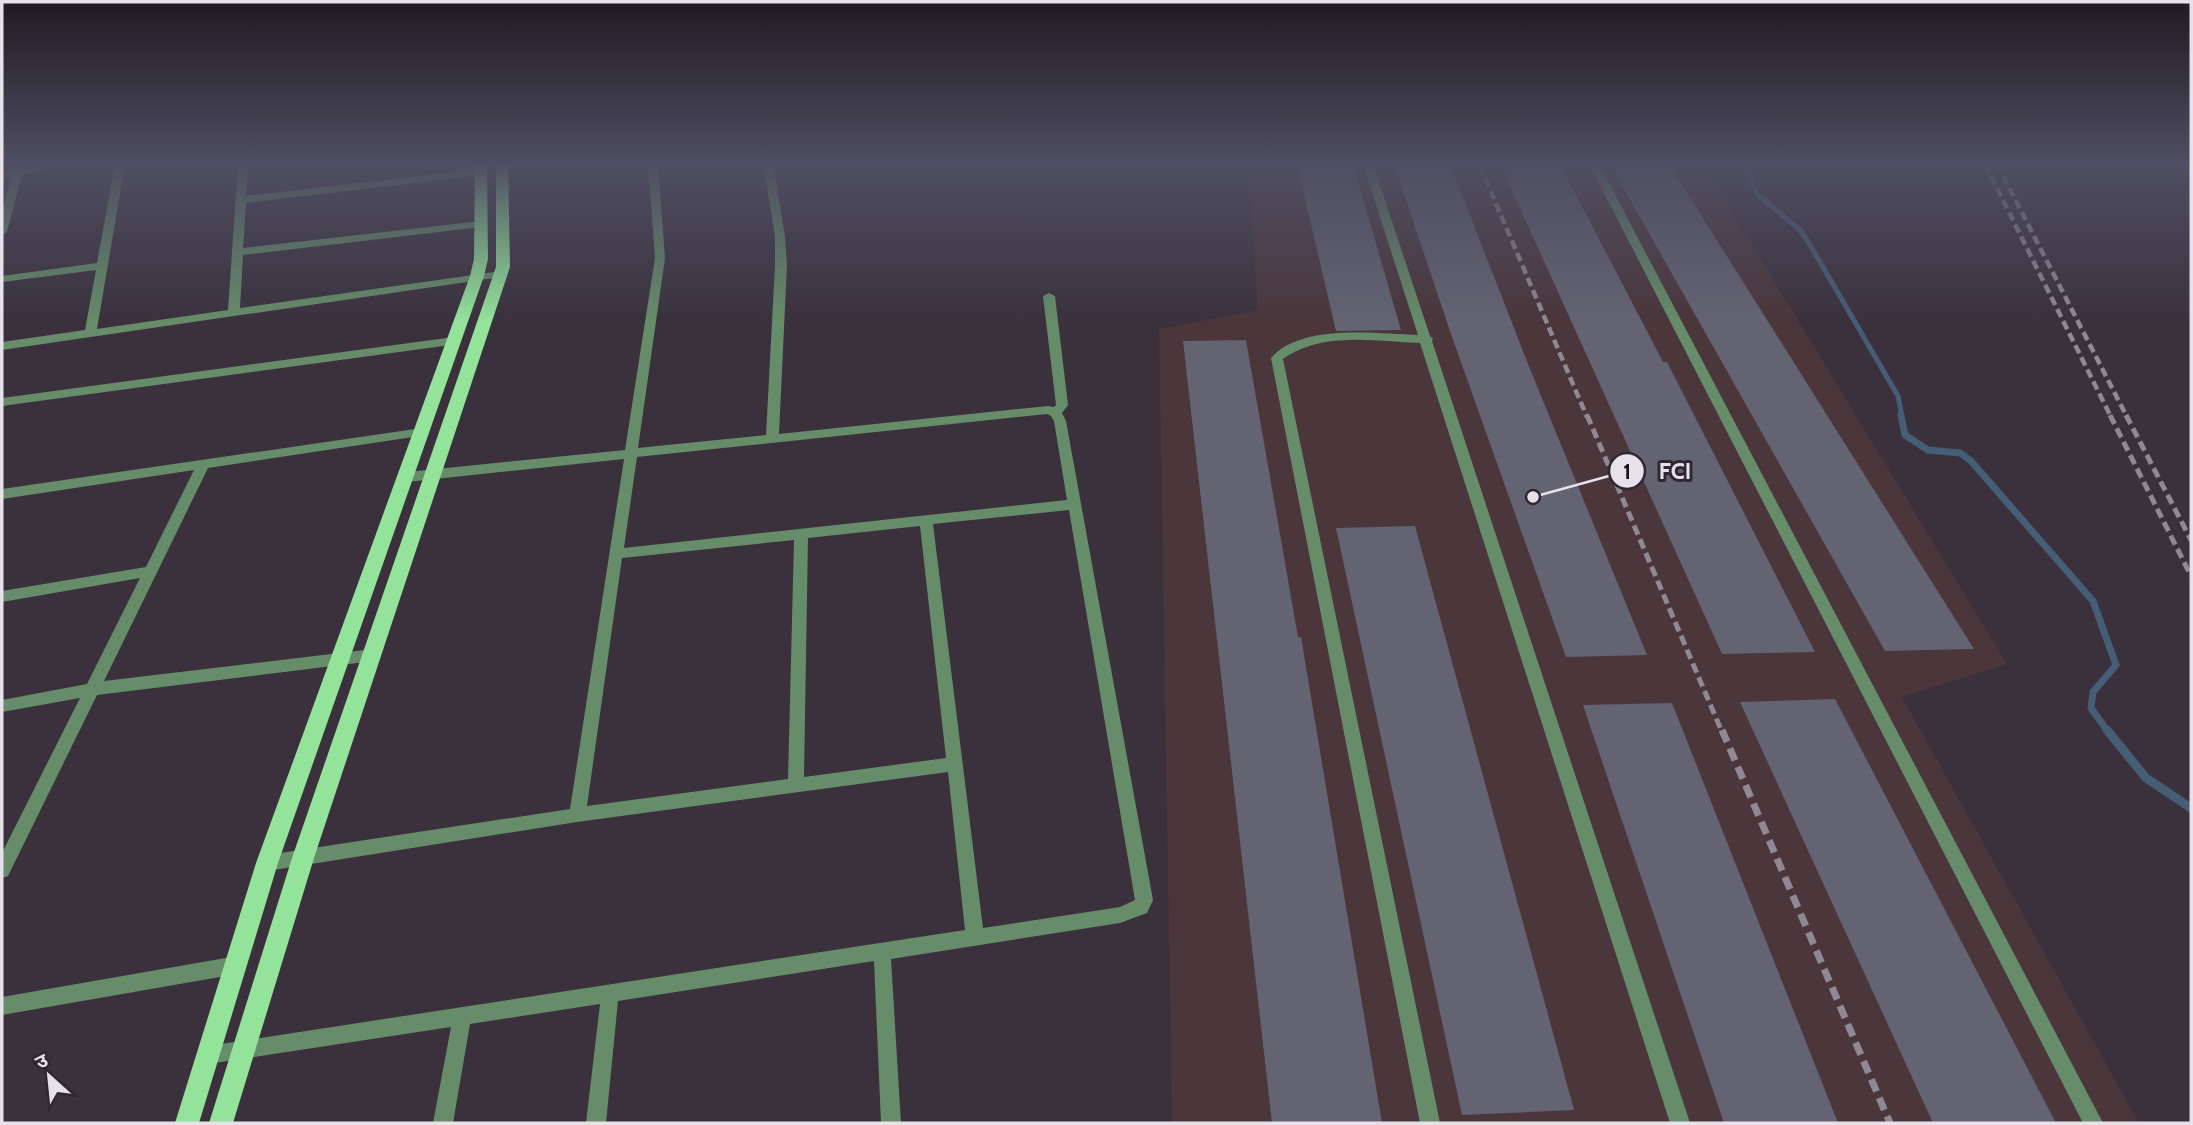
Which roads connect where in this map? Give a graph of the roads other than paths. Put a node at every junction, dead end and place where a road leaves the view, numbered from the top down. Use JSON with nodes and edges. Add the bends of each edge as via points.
{"nodes":[{"id":1,"x":111,"y":216,"type":"edge"},
{"id":2,"x":240,"y":216,"type":"edge"},
{"id":3,"x":481,"y":216,"type":"edge"},
{"id":4,"x":503,"y":216,"type":"edge"},
{"id":5,"x":657,"y":216,"type":"edge"},
{"id":6,"x":777,"y":216,"type":"edge"},
{"id":7,"x":1386,"y":216,"type":"edge"},
{"id":8,"x":1621,"y":216,"type":"edge"},
{"id":9,"x":481,"y":224,"type":"junction"},
{"id":10,"x":238,"y":252,"type":"junction"},
{"id":11,"x":102,"y":265,"type":"junction"},
{"id":12,"x":501,"y":274,"type":"junction"},
{"id":13,"x":477,"y":276,"type":"junction"},
{"id":14,"x":2,"y":279,"type":"edge"},
{"id":15,"x":1049,"y":296,"type":"dead end"},
{"id":16,"x":234,"y":311,"type":"junction"},
{"id":17,"x":90,"y":332,"type":"junction"},
{"id":18,"x":1427,"y":339,"type":"junction"},
{"id":19,"x":454,"y":341,"type":"junction"},
{"id":20,"x":2,"y":346,"type":"edge"},
{"id":21,"x":2,"y":402,"type":"edge"},
{"id":22,"x":1056,"y":412,"type":"junction"},
{"id":23,"x":422,"y":432,"type":"junction"},
{"id":24,"x":772,"y":439,"type":"junction"},
{"id":25,"x":630,"y":453,"type":"junction"},
{"id":26,"x":204,"y":464,"type":"junction"},
{"id":27,"x":435,"y":474,"type":"junction"},
{"id":28,"x":407,"y":477,"type":"junction"},
{"id":29,"x":2,"y":494,"type":"edge"},
{"id":30,"x":1075,"y":503,"type":"junction"},
{"id":31,"x":926,"y":520,"type":"junction"},
{"id":32,"x":801,"y":534,"type":"junction"},
{"id":33,"x":615,"y":554,"type":"junction"},
{"id":34,"x":151,"y":571,"type":"junction"},
{"id":35,"x":2,"y":596,"type":"edge"},
{"id":36,"x":373,"y":655,"type":"junction"},
{"id":37,"x":340,"y":659,"type":"junction"},
{"id":38,"x":92,"y":689,"type":"junction"},
{"id":39,"x":2,"y":706,"type":"edge"},
{"id":40,"x":955,"y":764,"type":"junction"},
{"id":41,"x":796,"y":786,"type":"junction"},
{"id":42,"x":577,"y":816,"type":"junction"},
{"id":43,"x":8,"y":847,"type":"edge"},
{"id":44,"x":303,"y":858,"type":"junction"},
{"id":45,"x":267,"y":863,"type":"junction"},
{"id":46,"x":2,"y":870,"type":"edge"},
{"id":47,"x":975,"y":937,"type":"junction"},
{"id":48,"x":882,"y":951,"type":"junction"},
{"id":49,"x":237,"y":965,"type":"junction"},
{"id":50,"x":610,"y":993,"type":"junction"},
{"id":51,"x":2,"y":1006,"type":"edge"},
{"id":52,"x":462,"y":1016,"type":"junction"},
{"id":53,"x":243,"y":1049,"type":"junction"},
{"id":54,"x":208,"y":1055,"type":"junction"},
{"id":55,"x":187,"y":1123,"type":"edge"},
{"id":56,"x":221,"y":1123,"type":"edge"},
{"id":57,"x":443,"y":1123,"type":"edge"},
{"id":58,"x":596,"y":1123,"type":"edge"},
{"id":59,"x":891,"y":1123,"type":"edge"},
{"id":60,"x":1430,"y":1123,"type":"edge"},
{"id":61,"x":1680,"y":1123,"type":"edge"},
{"id":62,"x":2093,"y":1123,"type":"edge"}],
"edges":[{"from":1,"to":11,"type":"street"},
{"from":2,"to":10,"type":"street"},
{"from":3,"to":9,"type":"main road"},
{"from":4,"to":12,"type":"main road"},
{"from":5,"to":25,"type":"street","via":[[660,258]]},
{"from":6,"to":24,"type":"street","via":[[781,265]]},
{"from":7,"to":18,"type":"street"},
{"from":8,"to":62,"type":"street"},
{"from":9,"to":10,"type":"street"},
{"from":9,"to":13,"type":"main road"},
{"from":10,"to":16,"type":"street"},
{"from":11,"to":14,"type":"street"},
{"from":11,"to":17,"type":"street"},
{"from":12,"to":13,"type":"street"},
{"from":12,"to":27,"type":"main road"},
{"from":13,"to":16,"type":"street"},
{"from":13,"to":19,"type":"main road"},
{"from":15,"to":22,"type":"street","via":[[1062,405]]},
{"from":16,"to":17,"type":"street"},
{"from":17,"to":20,"type":"street"},
{"from":18,"to":60,"type":"street","via":[[1320,339],[1290,346],[1277,358]]},
{"from":18,"to":61,"type":"street"},
{"from":19,"to":21,"type":"street"},
{"from":19,"to":23,"type":"main road"},
{"from":22,"to":24,"type":"street"},
{"from":22,"to":30,"type":"street"},
{"from":23,"to":26,"type":"street"},
{"from":23,"to":28,"type":"main road"},
{"from":24,"to":25,"type":"street"},
{"from":25,"to":27,"type":"street"},
{"from":25,"to":33,"type":"street"},
{"from":26,"to":29,"type":"street"},
{"from":26,"to":34,"type":"street"},
{"from":27,"to":28,"type":"street"},
{"from":27,"to":36,"type":"main road"},
{"from":28,"to":37,"type":"main road"},
{"from":30,"to":31,"type":"street"},
{"from":30,"to":47,"type":"street","via":[[1144,900],[1141,907],[1120,915]]},
{"from":31,"to":32,"type":"street"},
{"from":31,"to":40,"type":"street"},
{"from":32,"to":33,"type":"street"},
{"from":32,"to":41,"type":"street"},
{"from":33,"to":42,"type":"street"},
{"from":34,"to":35,"type":"street"},
{"from":34,"to":38,"type":"street"},
{"from":36,"to":37,"type":"street"},
{"from":36,"to":44,"type":"main road"},
{"from":37,"to":38,"type":"street"},
{"from":37,"to":45,"type":"main road"},
{"from":38,"to":39,"type":"street"},
{"from":38,"to":43,"type":"street"},
{"from":40,"to":41,"type":"street"},
{"from":40,"to":47,"type":"street"},
{"from":41,"to":42,"type":"street"},
{"from":42,"to":44,"type":"street"},
{"from":43,"to":46,"type":"street"},
{"from":44,"to":45,"type":"street"},
{"from":44,"to":53,"type":"main road"},
{"from":45,"to":49,"type":"main road"},
{"from":47,"to":48,"type":"street"},
{"from":48,"to":50,"type":"street"},
{"from":48,"to":59,"type":"street"},
{"from":49,"to":51,"type":"street"},
{"from":49,"to":54,"type":"main road"},
{"from":50,"to":52,"type":"street"},
{"from":50,"to":58,"type":"street"},
{"from":52,"to":53,"type":"street"},
{"from":52,"to":57,"type":"street"},
{"from":53,"to":54,"type":"street"},
{"from":53,"to":56,"type":"main road"},
{"from":54,"to":55,"type":"main road"}]}
